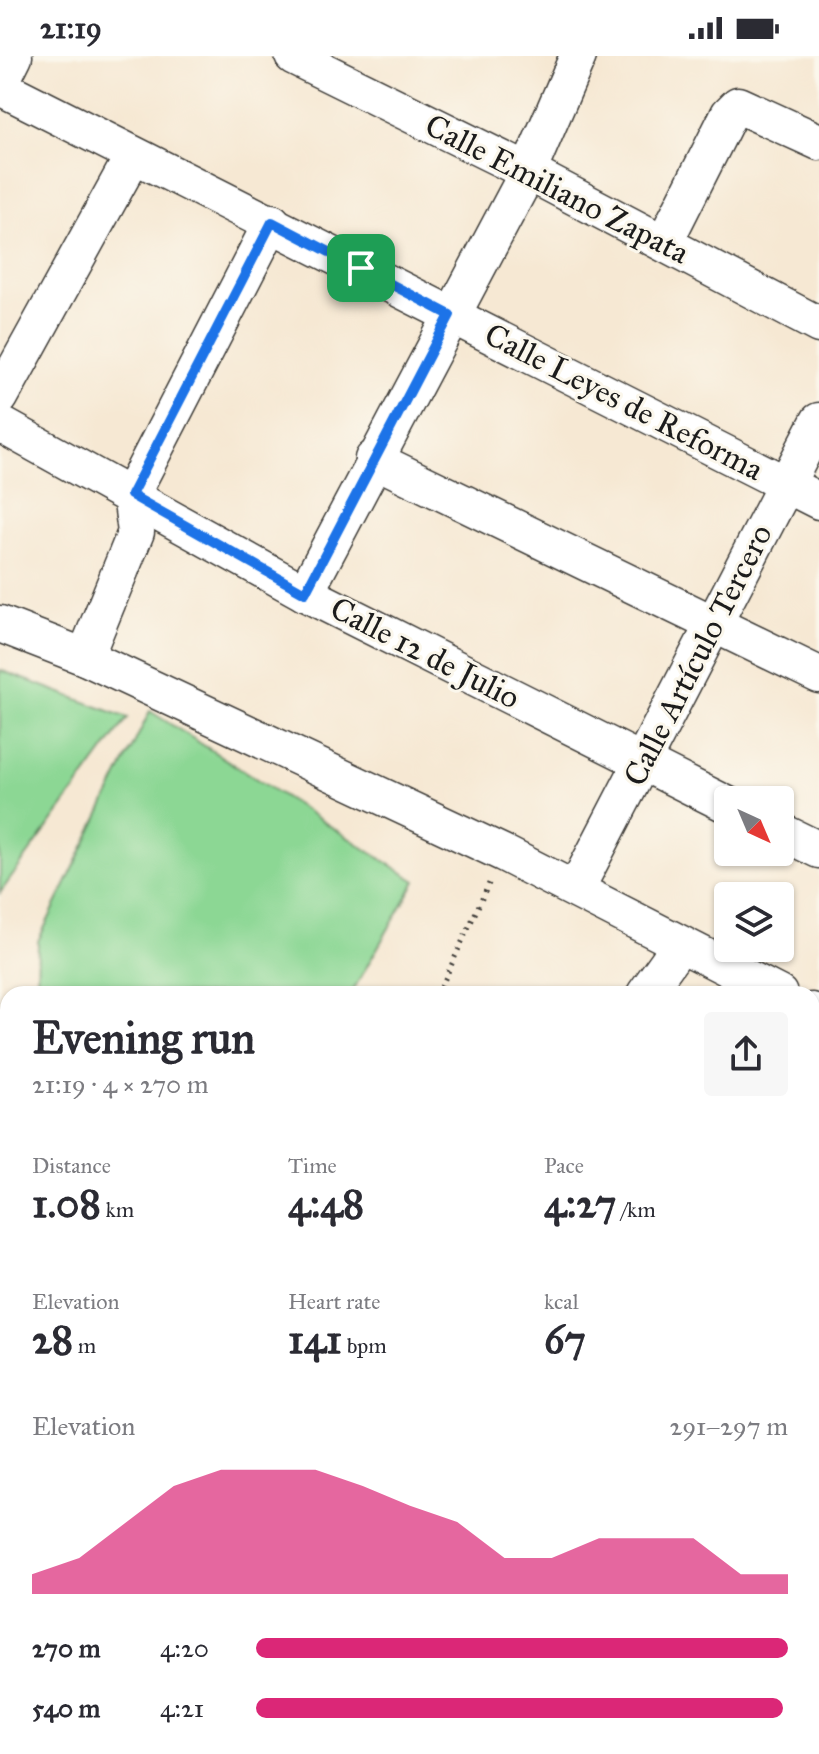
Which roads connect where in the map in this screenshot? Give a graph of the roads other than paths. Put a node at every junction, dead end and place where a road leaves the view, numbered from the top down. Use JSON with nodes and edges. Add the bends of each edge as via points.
{"nodes":[{"id":1,"x":14,"y":56,"type":"edge"},
{"id":2,"x":293,"y":56,"type":"edge"},
{"id":3,"x":578,"y":56,"type":"edge"},
{"id":4,"x":0,"y":86,"type":"edge"},
{"id":5,"x":819,"y":142,"type":"edge"},
{"id":6,"x":133,"y":156,"type":"junction"},
{"id":7,"x":528,"y":172,"type":"junction"},
{"id":8,"x":272,"y":222,"type":"junction"},
{"id":9,"x":664,"y":243,"type":"junction"},
{"id":10,"x":450,"y":315,"type":"junction"},
{"id":11,"x":819,"y":325,"type":"edge"},
{"id":12,"x":0,"y":397,"type":"edge"},
{"id":13,"x":819,"y":421,"type":"edge"},
{"id":14,"x":0,"y":424,"type":"edge"},
{"id":15,"x":373,"y":459,"type":"junction"},
{"id":16,"x":785,"y":484,"type":"junction"},
{"id":17,"x":131,"y":495,"type":"junction"},
{"id":18,"x":819,"y":501,"type":"edge"},
{"id":19,"x":305,"y":593,"type":"junction"},
{"id":20,"x":712,"y":621,"type":"junction"},
{"id":21,"x":0,"y":624,"type":"edge"},
{"id":22,"x":85,"y":657,"type":"junction"},
{"id":23,"x":819,"y":675,"type":"edge"},
{"id":24,"x":644,"y":763,"type":"junction"},
{"id":25,"x":714,"y":798,"type":"edge"},
{"id":26,"x":794,"y":838,"type":"edge"},
{"id":27,"x":819,"y":850,"type":"edge"},
{"id":28,"x":576,"y":889,"type":"junction"},
{"id":29,"x":680,"y":945,"type":"junction"},
{"id":30,"x":651,"y":986,"type":"edge"},
{"id":31,"x":763,"y":986,"type":"edge"}],
"edges":[{"from":1,"to":4,"type":"street"},
{"from":2,"to":7,"type":"street","name":"Calle Emiliano Zapata"},
{"from":3,"to":7,"type":"street"},
{"from":4,"to":6,"type":"street","name":"Calle Leyes de Reforma"},
{"from":5,"to":9,"type":"street","via":[[738,105]]},
{"from":6,"to":8,"type":"street","name":"Calle Leyes de Reforma"},
{"from":6,"to":12,"type":"street"},
{"from":7,"to":9,"type":"street","name":"Calle Emiliano Zapata"},
{"from":7,"to":10,"type":"street"},
{"from":8,"to":10,"type":"street","name":"Calle Leyes de Reforma"},
{"from":8,"to":17,"type":"street"},
{"from":9,"to":11,"type":"street","name":"Calle Emiliano Zapata"},
{"from":10,"to":15,"type":"street"},
{"from":10,"to":16,"type":"street","name":"Calle Leyes de Reforma"},
{"from":13,"to":16,"type":"street","name":"Calle Artículo Tercero"},
{"from":14,"to":17,"type":"street","name":"Calle 12 de Julio"},
{"from":15,"to":19,"type":"street"},
{"from":15,"to":20,"type":"street"},
{"from":16,"to":18,"type":"street","name":"Calle Leyes de Reforma"},
{"from":16,"to":20,"type":"street","name":"Calle Artículo Tercero"},
{"from":17,"to":19,"type":"street","name":"Calle 12 de Julio"},
{"from":17,"to":22,"type":"street","via":[[136,532]]},
{"from":19,"to":24,"type":"street","name":"Calle 12 de Julio"},
{"from":20,"to":23,"type":"street"},
{"from":20,"to":24,"type":"street","name":"Calle Artículo Tercero"},
{"from":21,"to":22,"type":"street"},
{"from":22,"to":28,"type":"street"},
{"from":24,"to":25,"type":"street","name":"Calle 12 de Julio"},
{"from":24,"to":28,"type":"street","name":"Calle Artículo Tercero"},
{"from":26,"to":27,"type":"street"},
{"from":28,"to":29,"type":"street"},
{"from":29,"to":30,"type":"street"},
{"from":29,"to":31,"type":"street"}]}
